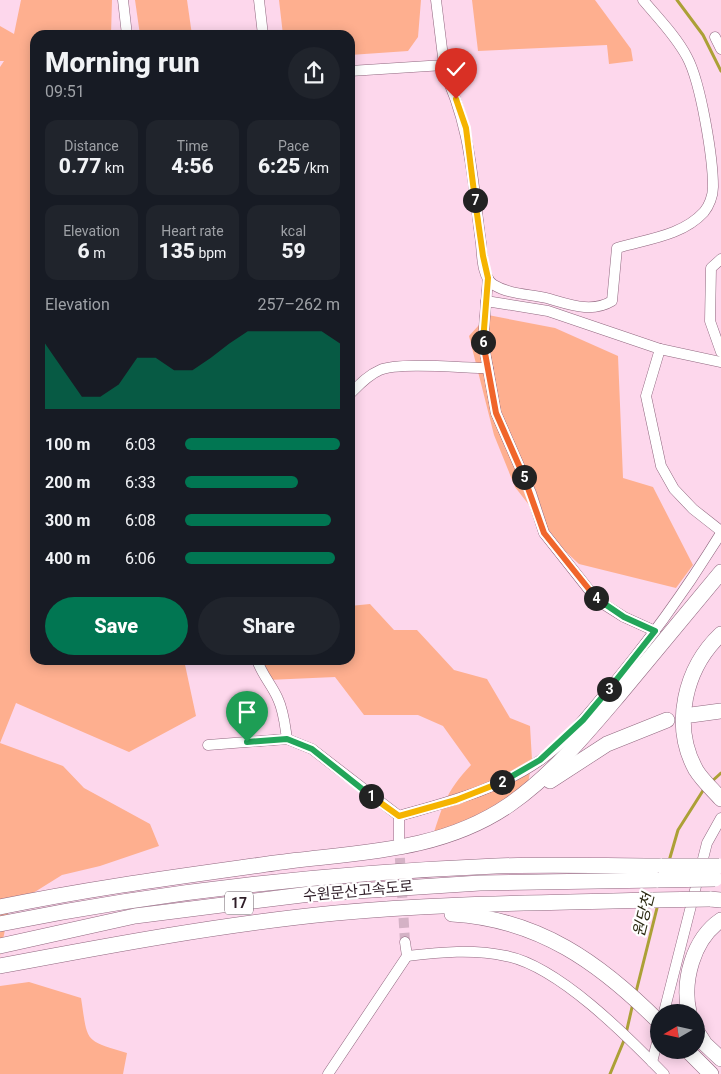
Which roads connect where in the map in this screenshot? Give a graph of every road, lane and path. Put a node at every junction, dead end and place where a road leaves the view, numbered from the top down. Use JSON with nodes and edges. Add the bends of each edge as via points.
{"nodes":[{"id":1,"x":123,"y":0,"type":"edge"},
{"id":2,"x":259,"y":0,"type":"edge"},
{"id":3,"x":436,"y":0,"type":"edge"},
{"id":4,"x":643,"y":0,"type":"edge"},
{"id":5,"x":126,"y":30,"type":"edge"},
{"id":6,"x":262,"y":30,"type":"edge"},
{"id":7,"x":715,"y":37,"type":"dead end"},
{"id":8,"x":721,"y":49,"type":"edge"},
{"id":9,"x":441,"y":65,"type":"junction"},
{"id":10,"x":355,"y":71,"type":"edge"},
{"id":11,"x":721,"y":259,"type":"edge"},
{"id":12,"x":488,"y":278,"type":"junction"},
{"id":13,"x":486,"y":301,"type":"junction"},
{"id":14,"x":660,"y":348,"type":"junction"},
{"id":15,"x":721,"y":358,"type":"edge"},
{"id":16,"x":488,"y":368,"type":"junction"},
{"id":17,"x":355,"y":389,"type":"edge"},
{"id":18,"x":721,"y":532,"type":"edge"},
{"id":19,"x":721,"y":572,"type":"edge"},
{"id":20,"x":655,"y":631,"type":"junction"},
{"id":21,"x":721,"y":634,"type":"edge"},
{"id":22,"x":259,"y":665,"type":"edge"},
{"id":23,"x":721,"y":711,"type":"edge"},
{"id":24,"x":691,"y":715,"type":"dead end"},
{"id":25,"x":667,"y":720,"type":"dead end"},
{"id":26,"x":287,"y":739,"type":"junction"},
{"id":27,"x":208,"y":745,"type":"dead end"},
{"id":28,"x":721,"y":799,"type":"edge"},
{"id":29,"x":399,"y":816,"type":"junction"},
{"id":30,"x":721,"y":818,"type":"edge"},
{"id":31,"x":473,"y":826,"type":"junction"},
{"id":32,"x":399,"y":840,"type":"tunnel mouth"},
{"id":33,"x":719,"y":872,"type":"edge"},
{"id":34,"x":660,"y":873,"type":"junction"},
{"id":35,"x":716,"y":900,"type":"edge"},
{"id":36,"x":0,"y":907,"type":"edge"},
{"id":37,"x":336,"y":913,"type":"junction"},
{"id":38,"x":721,"y":920,"type":"edge"},
{"id":39,"x":0,"y":924,"type":"edge"},
{"id":40,"x":405,"y":942,"type":"tunnel mouth"},
{"id":41,"x":0,"y":946,"type":"edge"},
{"id":42,"x":407,"y":956,"type":"junction"},
{"id":43,"x":0,"y":966,"type":"edge"},
{"id":44,"x":666,"y":1004,"type":"edge"},
{"id":45,"x":688,"y":1004,"type":"edge"},
{"id":46,"x":650,"y":1014,"type":"edge"},
{"id":47,"x":705,"y":1044,"type":"edge"},
{"id":48,"x":653,"y":1059,"type":"edge"},
{"id":49,"x":696,"y":1059,"type":"edge"},
{"id":50,"x":721,"y":1059,"type":"edge"},
{"id":51,"x":652,"y":1062,"type":"junction"},
{"id":52,"x":328,"y":1074,"type":"edge"},
{"id":53,"x":664,"y":1074,"type":"edge"},
{"id":54,"x":711,"y":1074,"type":"edge"}],
"edges":[{"from":1,"to":5,"type":"street"},
{"from":2,"to":6,"type":"street"},
{"from":3,"to":9,"type":"street","via":[[444,65]]},
{"from":4,"to":12,"type":"street","via":[[680,44],[694,75],[712,170],[713,189],[706,209],[675,232],[617,248],[612,301],[604,306],[578,307],[508,290],[494,285]]},
{"from":7,"to":8,"type":"street"},
{"from":9,"to":10,"type":"street"},
{"from":9,"to":12,"type":"street","via":[[466,128]]},
{"from":11,"to":15,"type":"street","via":[[710,268],[710,321]]},
{"from":12,"to":13,"type":"street"},
{"from":13,"to":14,"type":"street","via":[[548,311]]},
{"from":13,"to":16,"type":"street","via":[[483,341]]},
{"from":14,"to":15,"type":"street"},
{"from":14,"to":18,"type":"street","via":[[646,396],[661,466],[674,489]]},
{"from":16,"to":17,"type":"street","via":[[402,367],[381,370]]},
{"from":16,"to":20,"type":"street","via":[[496,413],[531,493],[544,533],[597,600]]},
{"from":18,"to":20,"type":"street","via":[[686,590]]},
{"from":19,"to":31,"type":"highway","via":[[559,763],[508,805]]},
{"from":20,"to":29,"type":"street","via":[[583,720],[540,760],[496,785]]},
{"from":21,"to":28,"type":"highway","via":[[700,658],[687,688],[684,715],[684,743],[696,771]]},
{"from":22,"to":26,"type":"street","via":[[278,699]]},
{"from":23,"to":24,"type":"highway"},
{"from":25,"to":31,"type":"highway","via":[[608,744],[506,812]]},
{"from":26,"to":27,"type":"street"},
{"from":26,"to":29,"type":"street","via":[[312,749]]},
{"from":29,"to":32,"type":"street"},
{"from":30,"to":44,"type":"street","via":[[707,843]]},
{"from":31,"to":36,"type":"highway","via":[[423,843],[389,850],[106,887]]},
{"from":33,"to":34,"type":"highway","name":"수원문산고속도로","number":"17","bridge":true},
{"from":34,"to":39,"type":"highway","name":"수원문산고속도로","number":"17","via":[[496,866],[356,875],[210,890]]},
{"from":34,"to":41,"type":"highway","name":"수원문산고속도로","number":"17","via":[[310,894],[134,916]]},
{"from":35,"to":37,"type":"highway","bridge":true,"via":[[477,905]]},
{"from":37,"to":43,"type":"highway","via":[[218,928]]},
{"from":37,"to":46,"type":"highway","via":[[478,916],[528,929],[599,967]]},
{"from":38,"to":45,"type":"highway","via":[[708,931],[689,971]]},
{"from":40,"to":42,"type":"street"},
{"from":42,"to":51,"type":"street","via":[[462,950],[507,956],[548,972],[612,1024]]},
{"from":42,"to":52,"type":"street"},
{"from":47,"to":50,"type":"highway"},
{"from":48,"to":51,"type":"street"},
{"from":49,"to":54,"type":"highway"},
{"from":51,"to":53,"type":"street"}]}
